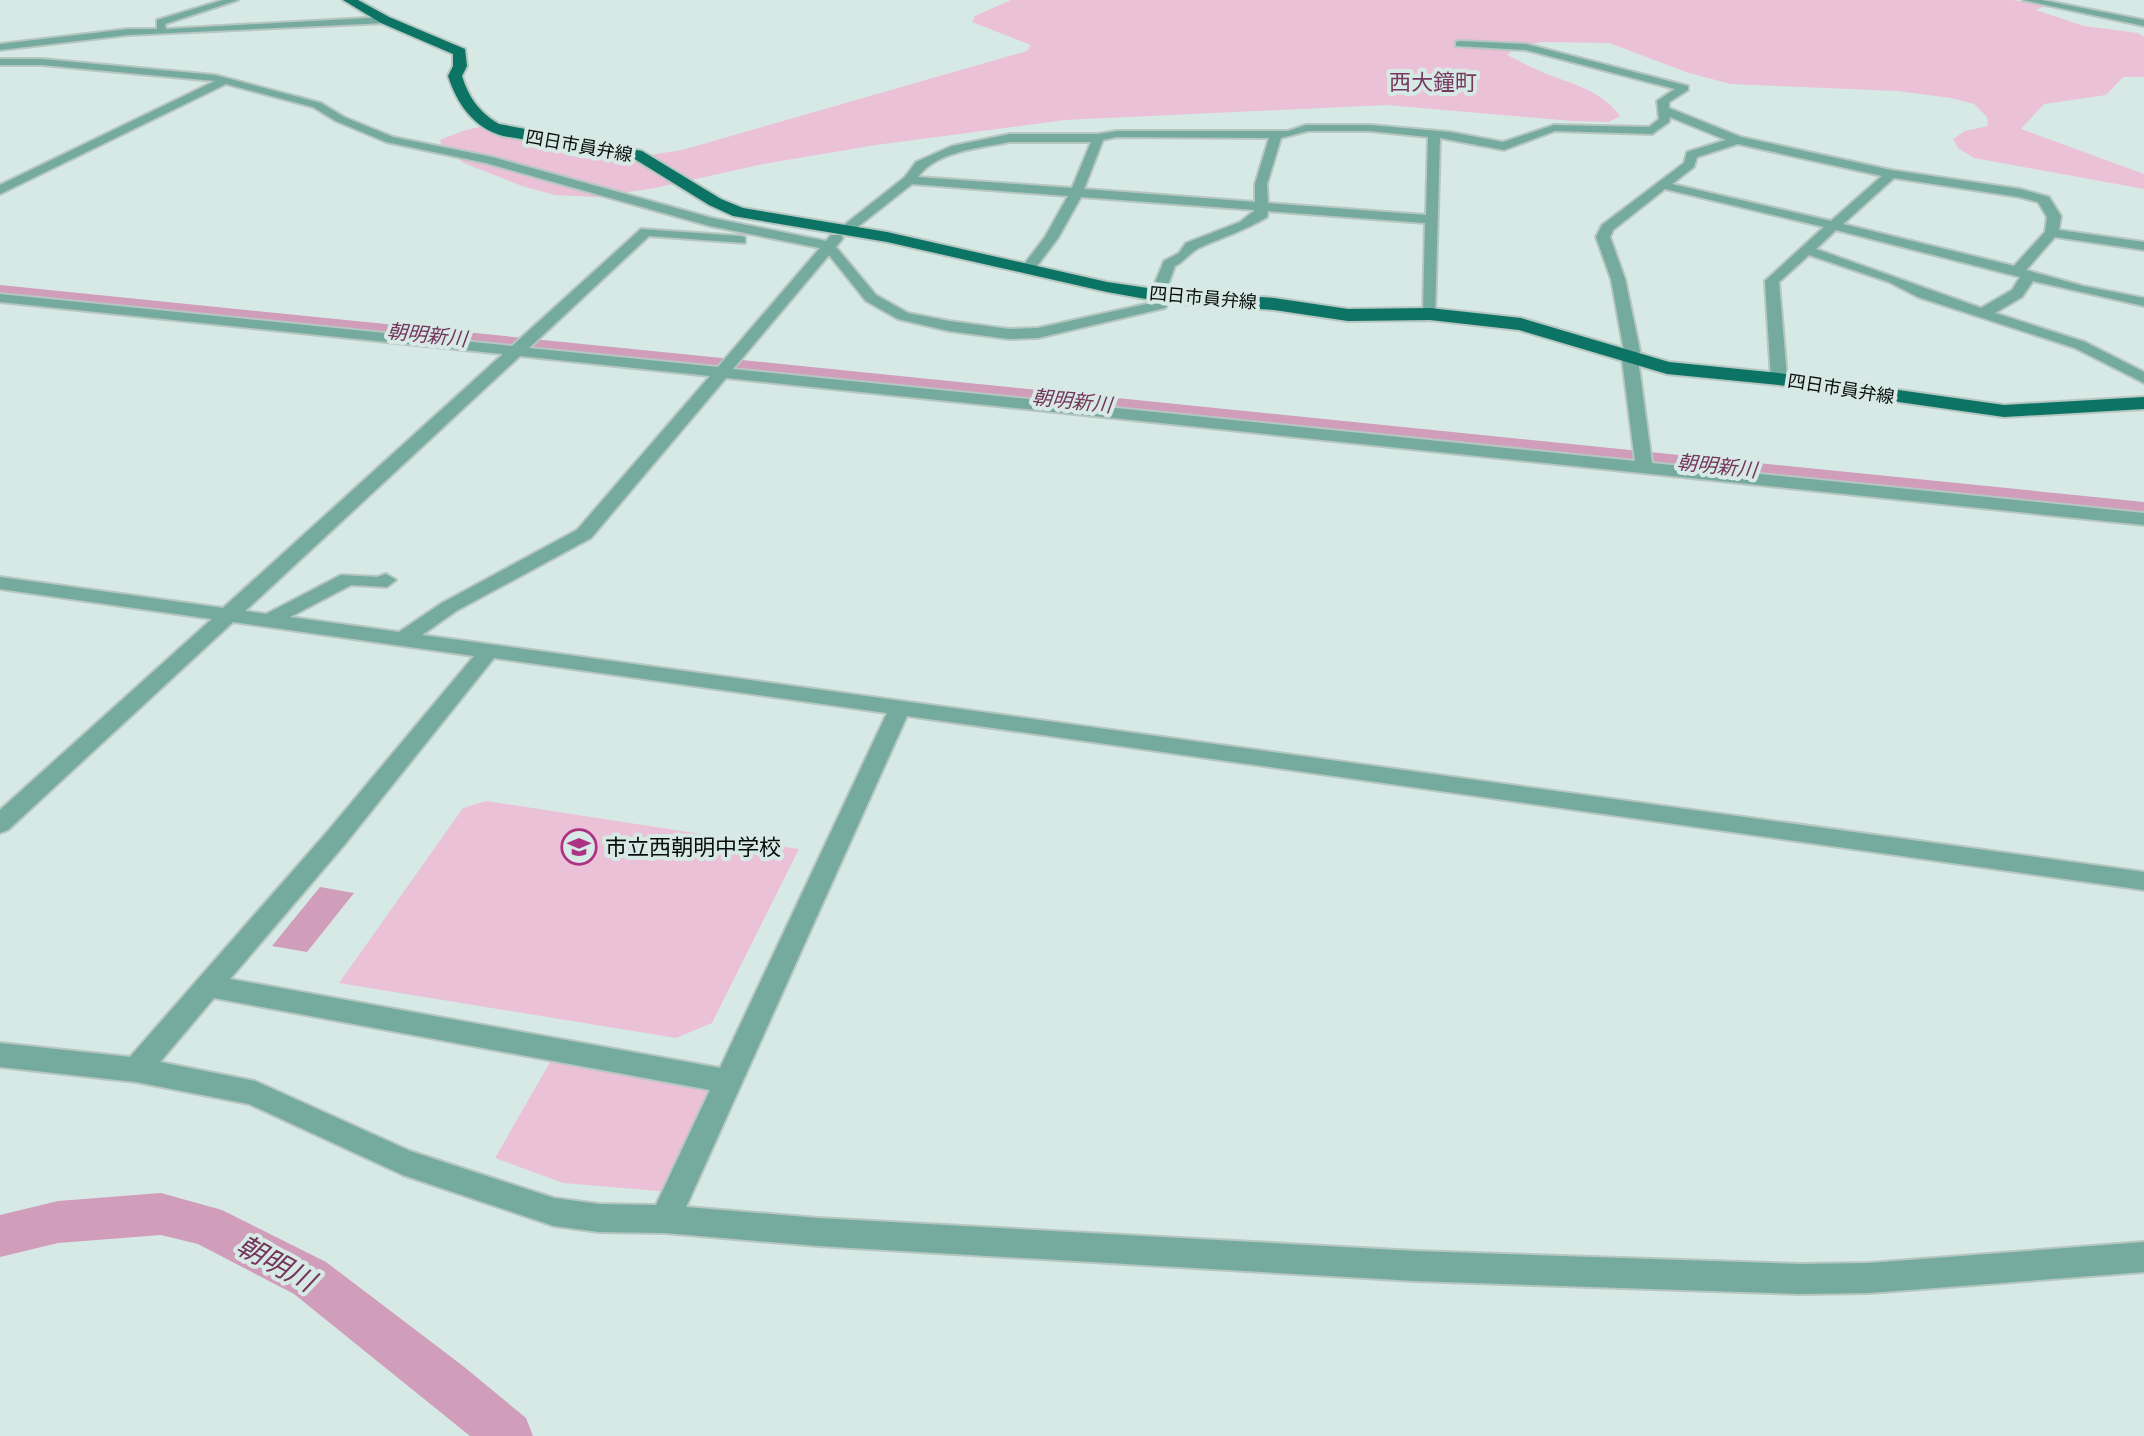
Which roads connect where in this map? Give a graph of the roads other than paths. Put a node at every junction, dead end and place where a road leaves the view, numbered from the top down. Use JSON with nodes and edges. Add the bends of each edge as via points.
{"nodes":[{"id":1,"x":233,"y":0,"type":"edge"},
{"id":2,"x":349,"y":0,"type":"edge"},
{"id":3,"x":2028,"y":0,"type":"edge"},
{"id":4,"x":385,"y":20,"type":"junction"},
{"id":5,"x":2144,"y":23,"type":"edge"},
{"id":6,"x":162,"y":32,"type":"junction"},
{"id":7,"x":1460,"y":44,"type":"dead end"},
{"id":8,"x":0,"y":47,"type":"edge"},
{"id":9,"x":0,"y":62,"type":"edge"},
{"id":10,"x":224,"y":81,"type":"junction"},
{"id":11,"x":1664,"y":112,"type":"junction"},
{"id":12,"x":1434,"y":133,"type":"junction"},
{"id":13,"x":1276,"y":135,"type":"junction"},
{"id":14,"x":1098,"y":138,"type":"junction"},
{"id":15,"x":1737,"y":140,"type":"junction"},
{"id":16,"x":1891,"y":174,"type":"junction"},
{"id":17,"x":909,"y":180,"type":"junction"},
{"id":18,"x":1662,"y":185,"type":"junction"},
{"id":19,"x":0,"y":190,"type":"edge"},
{"id":20,"x":1075,"y":192,"type":"junction"},
{"id":21,"x":1264,"y":207,"type":"junction"},
{"id":22,"x":1431,"y":219,"type":"junction"},
{"id":23,"x":1831,"y":227,"type":"junction"},
{"id":24,"x":848,"y":228,"type":"junction"},
{"id":25,"x":2052,"y":233,"type":"junction"},
{"id":26,"x":887,"y":237,"type":"junction"},
{"id":27,"x":828,"y":246,"type":"junction"},
{"id":28,"x":2144,"y":246,"type":"edge"},
{"id":29,"x":1807,"y":250,"type":"junction"},
{"id":30,"x":1029,"y":267,"type":"junction"},
{"id":31,"x":2022,"y":273,"type":"junction"},
{"id":32,"x":1162,"y":296,"type":"junction"},
{"id":33,"x":0,"y":298,"type":"edge"},
{"id":34,"x":2144,"y":302,"type":"edge"},
{"id":35,"x":1983,"y":313,"type":"junction"},
{"id":36,"x":1430,"y":314,"type":"junction"},
{"id":37,"x":521,"y":347,"type":"junction"},
{"id":38,"x":1630,"y":359,"type":"junction"},
{"id":39,"x":724,"y":368,"type":"junction"},
{"id":40,"x":2144,"y":378,"type":"edge"},
{"id":41,"x":1779,"y":379,"type":"junction"},
{"id":42,"x":2144,"y":403,"type":"edge"},
{"id":43,"x":1643,"y":462,"type":"junction"},
{"id":44,"x":2144,"y":519,"type":"edge"},
{"id":45,"x":386,"y":580,"type":"dead end"},
{"id":46,"x":0,"y":583,"type":"edge"},
{"id":47,"x":225,"y":617,"type":"junction"},
{"id":48,"x":265,"y":622,"type":"junction"},
{"id":49,"x":401,"y":640,"type":"junction"},
{"id":50,"x":489,"y":651,"type":"junction"},
{"id":51,"x":900,"y":708,"type":"junction"},
{"id":52,"x":0,"y":824,"type":"edge"},
{"id":53,"x":2144,"y":881,"type":"edge"},
{"id":54,"x":208,"y":986,"type":"junction"},
{"id":55,"x":0,"y":1055,"type":"edge"},
{"id":56,"x":136,"y":1070,"type":"junction"},
{"id":57,"x":729,"y":1082,"type":"junction"},
{"id":58,"x":655,"y":1224,"type":"junction"},
{"id":59,"x":2144,"y":1257,"type":"edge"}],
"edges":[{"from":1,"to":6,"type":"street","via":[[160,22]]},
{"from":2,"to":4,"type":"main road","name":"四日市員弁線"},
{"from":3,"to":5,"type":"street"},
{"from":4,"to":6,"type":"street"},
{"from":4,"to":26,"type":"main road","name":"四日市員弁線","via":[[460,52],[458,89],[484,124],[503,132],[637,154],[739,212]]},
{"from":6,"to":8,"type":"street"},
{"from":7,"to":11,"type":"street","via":[[1526,47],[1684,88],[1663,101]]},
{"from":9,"to":10,"type":"street","via":[[154,71]]},
{"from":10,"to":19,"type":"street"},
{"from":10,"to":27,"type":"street","via":[[317,105],[390,140],[488,160],[710,222]]},
{"from":11,"to":12,"type":"street","via":[[1665,120],[1652,131],[1554,128],[1504,146]]},
{"from":11,"to":15,"type":"street"},
{"from":12,"to":13,"type":"street","via":[[1306,128]]},
{"from":12,"to":22,"type":"street"},
{"from":13,"to":14,"type":"street"},
{"from":13,"to":21,"type":"street","via":[[1261,184]]},
{"from":14,"to":17,"type":"street","via":[[975,143],[924,162]]},
{"from":14,"to":20,"type":"street"},
{"from":15,"to":16,"type":"street"},
{"from":15,"to":18,"type":"street","via":[[1691,155],[1690,164]]},
{"from":16,"to":23,"type":"street"},
{"from":16,"to":25,"type":"street","via":[[2037,197],[2054,216]]},
{"from":17,"to":20,"type":"street"},
{"from":17,"to":24,"type":"street"},
{"from":18,"to":23,"type":"street"},
{"from":18,"to":38,"type":"street","via":[[1607,228],[1603,237],[1618,279]]},
{"from":20,"to":21,"type":"street"},
{"from":20,"to":30,"type":"street"},
{"from":21,"to":22,"type":"street"},
{"from":21,"to":32,"type":"street","via":[[1245,225],[1191,246],[1169,264]]},
{"from":22,"to":36,"type":"street"},
{"from":23,"to":29,"type":"street"},
{"from":23,"to":31,"type":"street"},
{"from":24,"to":26,"type":"street"},
{"from":24,"to":27,"type":"street"},
{"from":25,"to":28,"type":"street"},
{"from":25,"to":31,"type":"street"},
{"from":26,"to":30,"type":"main road","name":"四日市員弁線"},
{"from":27,"to":32,"type":"street","via":[[871,298],[903,316],[973,330],[1038,333],[1160,305]]},
{"from":27,"to":37,"type":"street","via":[[646,232]]},
{"from":27,"to":39,"type":"street"},
{"from":29,"to":35,"type":"street"},
{"from":29,"to":41,"type":"street","via":[[1772,281]]},
{"from":30,"to":32,"type":"main road","name":"四日市員弁線"},
{"from":31,"to":34,"type":"street"},
{"from":31,"to":35,"type":"street","via":[[2026,286]]},
{"from":32,"to":36,"type":"main road","name":"四日市員弁線","via":[[1348,315]]},
{"from":33,"to":37,"type":"street"},
{"from":35,"to":40,"type":"street","via":[[2092,349]]},
{"from":36,"to":38,"type":"main road","name":"四日市員弁線","via":[[1521,324]]},
{"from":37,"to":39,"type":"street"},
{"from":37,"to":47,"type":"street"},
{"from":38,"to":41,"type":"main road","name":"四日市員弁線","via":[[1691,372]]},
{"from":38,"to":43,"type":"street"},
{"from":39,"to":43,"type":"street"},
{"from":39,"to":49,"type":"street","via":[[584,534],[451,605]]},
{"from":41,"to":42,"type":"main road","name":"四日市員弁線","via":[[2004,411]]},
{"from":43,"to":44,"type":"street"},
{"from":45,"to":48,"type":"street","via":[[348,579]]},
{"from":46,"to":47,"type":"street"},
{"from":47,"to":48,"type":"street"},
{"from":47,"to":52,"type":"street"},
{"from":48,"to":49,"type":"street"},
{"from":49,"to":50,"type":"street"},
{"from":50,"to":51,"type":"street"},
{"from":50,"to":54,"type":"street"},
{"from":51,"to":53,"type":"street"},
{"from":51,"to":57,"type":"street"},
{"from":54,"to":56,"type":"street"},
{"from":54,"to":57,"type":"street"},
{"from":55,"to":56,"type":"street"},
{"from":56,"to":58,"type":"street","via":[[255,1093],[403,1162],[554,1212]]},
{"from":57,"to":58,"type":"street"},
{"from":58,"to":59,"type":"street","via":[[1416,1266],[1812,1280]]}]}
